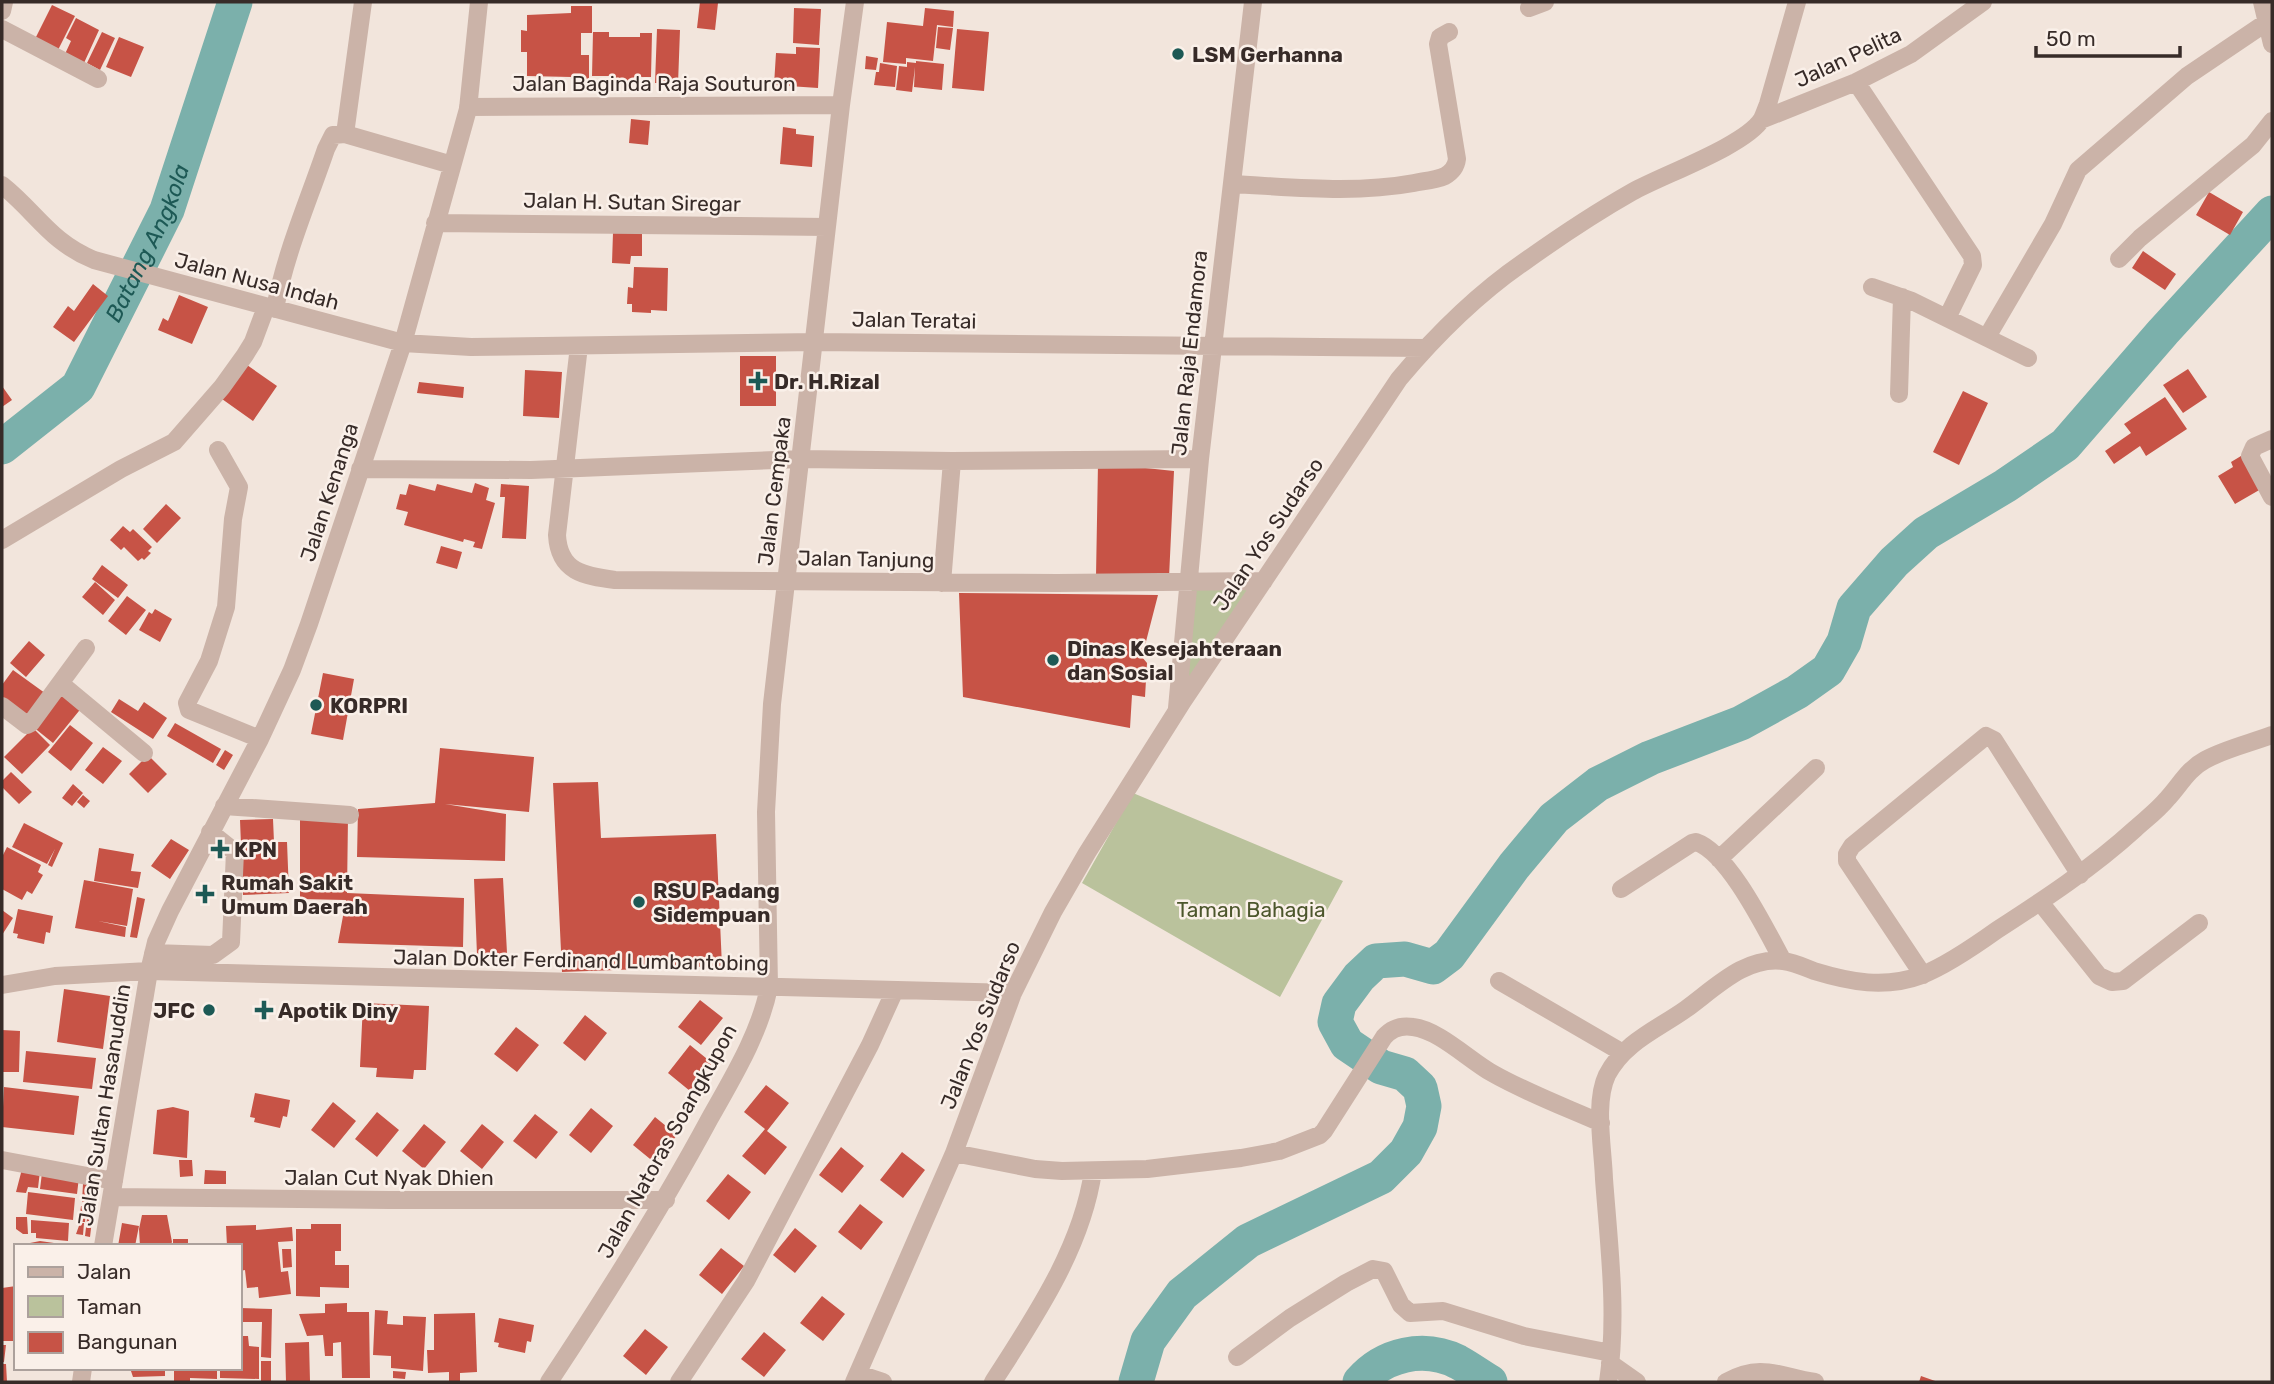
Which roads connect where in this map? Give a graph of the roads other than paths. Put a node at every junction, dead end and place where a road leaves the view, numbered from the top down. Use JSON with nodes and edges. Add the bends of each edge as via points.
{"nodes":[{"id":1,"x":4,"y":2,"type":"edge"},
{"id":2,"x":363,"y":2,"type":"edge"},
{"id":3,"x":479,"y":2,"type":"edge"},
{"id":4,"x":855,"y":2,"type":"edge"},
{"id":5,"x":1253,"y":2,"type":"edge"},
{"id":6,"x":1797,"y":2,"type":"edge"},
{"id":7,"x":1983,"y":2,"type":"edge"},
{"id":8,"x":2262,"y":2,"type":"edge"},
{"id":9,"x":2,"y":11,"type":"edge"},
{"id":10,"x":2267,"y":22,"type":"junction"},
{"id":11,"x":2,"y":29,"type":"edge"},
{"id":12,"x":1449,"y":32,"type":"dead end"},
{"id":13,"x":2272,"y":44,"type":"edge"},
{"id":14,"x":98,"y":79,"type":"dead end"},
{"id":15,"x":1856,"y":82,"type":"junction"},
{"id":16,"x":841,"y":105,"type":"junction"},
{"id":17,"x":468,"y":107,"type":"junction"},
{"id":18,"x":1761,"y":120,"type":"junction"},
{"id":19,"x":2272,"y":121,"type":"edge"},
{"id":20,"x":345,"y":134,"type":"junction"},
{"id":21,"x":452,"y":165,"type":"junction"},
{"id":22,"x":1232,"y":184,"type":"junction"},
{"id":23,"x":2,"y":185,"type":"edge"},
{"id":24,"x":435,"y":223,"type":"junction"},
{"id":25,"x":827,"y":227,"type":"junction"},
{"id":26,"x":2119,"y":259,"type":"dead end"},
{"id":27,"x":1872,"y":287,"type":"dead end"},
{"id":28,"x":1902,"y":297,"type":"junction"},
{"id":29,"x":271,"y":308,"type":"junction"},
{"id":30,"x":1947,"y":318,"type":"junction"},
{"id":31,"x":1987,"y":337,"type":"junction"},
{"id":32,"x":814,"y":342,"type":"junction"},
{"id":33,"x":402,"y":343,"type":"junction"},
{"id":34,"x":579,"y":346,"type":"junction"},
{"id":35,"x":1213,"y":346,"type":"junction"},
{"id":36,"x":1425,"y":348,"type":"junction"},
{"id":37,"x":2028,"y":358,"type":"dead end"},
{"id":38,"x":1899,"y":394,"type":"dead end"},
{"id":39,"x":2272,"y":439,"type":"edge"},
{"id":40,"x":218,"y":450,"type":"dead end"},
{"id":41,"x":801,"y":459,"type":"junction"},
{"id":42,"x":1200,"y":459,"type":"junction"},
{"id":43,"x":952,"y":461,"type":"junction"},
{"id":44,"x":565,"y":467,"type":"junction"},
{"id":45,"x":359,"y":469,"type":"junction"},
{"id":46,"x":2272,"y":497,"type":"edge"},
{"id":47,"x":2,"y":540,"type":"edge"},
{"id":48,"x":786,"y":580,"type":"junction"},
{"id":49,"x":1264,"y":581,"type":"junction"},
{"id":50,"x":1189,"y":582,"type":"junction"},
{"id":51,"x":942,"y":583,"type":"junction"},
{"id":52,"x":86,"y":648,"type":"dead end"},
{"id":53,"x":61,"y":684,"type":"junction"},
{"id":54,"x":2,"y":706,"type":"edge"},
{"id":55,"x":1177,"y":711,"type":"junction"},
{"id":56,"x":2272,"y":735,"type":"edge"},
{"id":57,"x":260,"y":738,"type":"junction"},
{"id":58,"x":145,"y":753,"type":"dead end"},
{"id":59,"x":1816,"y":768,"type":"dead end"},
{"id":60,"x":224,"y":806,"type":"junction"},
{"id":61,"x":350,"y":815,"type":"dead end"},
{"id":62,"x":210,"y":832,"type":"junction"},
{"id":63,"x":1719,"y":859,"type":"junction"},
{"id":64,"x":2080,"y":875,"type":"junction"},
{"id":65,"x":1621,"y":889,"type":"dead end"},
{"id":66,"x":2040,"y":902,"type":"junction"},
{"id":67,"x":2199,"y":923,"type":"dead end"},
{"id":68,"x":153,"y":953,"type":"junction"},
{"id":69,"x":1783,"y":961,"type":"junction"},
{"id":70,"x":149,"y":971,"type":"junction"},
{"id":71,"x":1923,"y":975,"type":"junction"},
{"id":72,"x":1499,"y":981,"type":"dead end"},
{"id":73,"x":2,"y":985,"type":"edge"},
{"id":74,"x":769,"y":987,"type":"junction"},
{"id":75,"x":895,"y":990,"type":"junction"},
{"id":76,"x":1013,"y":993,"type":"junction"},
{"id":77,"x":1623,"y":1053,"type":"junction"},
{"id":78,"x":1601,"y":1124,"type":"junction"},
{"id":79,"x":954,"y":1153,"type":"junction"},
{"id":80,"x":2,"y":1160,"type":"edge"},
{"id":81,"x":1093,"y":1171,"type":"junction"},
{"id":82,"x":113,"y":1189,"type":"junction"},
{"id":83,"x":666,"y":1200,"type":"junction"},
{"id":84,"x":103,"y":1244,"type":"edge"},
{"id":85,"x":1237,"y":1357,"type":"dead end"},
{"id":86,"x":1611,"y":1358,"type":"junction"},
{"id":87,"x":857,"y":1378,"type":"edge"},
{"id":88,"x":549,"y":1382,"type":"edge"},
{"id":89,"x":679,"y":1382,"type":"edge"},
{"id":90,"x":883,"y":1382,"type":"edge"},
{"id":91,"x":993,"y":1382,"type":"edge"},
{"id":92,"x":1608,"y":1382,"type":"edge"},
{"id":93,"x":1637,"y":1382,"type":"edge"},
{"id":94,"x":1726,"y":1382,"type":"edge"},
{"id":95,"x":1815,"y":1382,"type":"edge"}],
"edges":[{"from":1,"to":9,"type":"street"},
{"from":2,"to":20,"type":"street"},
{"from":3,"to":17,"type":"street","name":"Jalan Kenanga"},
{"from":4,"to":16,"type":"street","name":"Jalan Cempaka"},
{"from":5,"to":22,"type":"street","name":"Jalan Raja Endamora"},
{"from":6,"to":18,"type":"street"},
{"from":7,"to":15,"type":"street","name":"Jalan Pelita","via":[[1912,54]]},
{"from":8,"to":10,"type":"street"},
{"from":10,"to":13,"type":"street"},
{"from":10,"to":31,"type":"street","via":[[2187,76],[2078,170],[2053,224]]},
{"from":11,"to":14,"type":"street"},
{"from":12,"to":22,"type":"street","via":[[1438,44],[1457,159],[1449,173],[1387,188]]},
{"from":15,"to":18,"type":"street","name":"Jalan Pelita"},
{"from":15,"to":30,"type":"street","via":[[1972,256],[1973,265]]},
{"from":16,"to":17,"type":"street","name":"Jalan Baginda Raja Souturon"},
{"from":16,"to":25,"type":"street","name":"Jalan Cempaka"},
{"from":17,"to":21,"type":"street","name":"Jalan Kenanga"},
{"from":18,"to":36,"type":"street","name":"Jalan Yos Sudarso","via":[[1710,155],[1633,191],[1522,263],[1468,305]]},
{"from":19,"to":26,"type":"street","via":[[2253,145]]},
{"from":20,"to":21,"type":"street"},
{"from":20,"to":29,"type":"street","via":[[329,140]]},
{"from":21,"to":24,"type":"street","name":"Jalan Kenanga"},
{"from":22,"to":35,"type":"street","name":"Jalan Raja Endamora"},
{"from":23,"to":29,"type":"street","name":"Jalan Nusa Indah","via":[[71,250]]},
{"from":24,"to":25,"type":"street","name":"Jalan H. Sutan Siregar"},
{"from":24,"to":33,"type":"street","name":"Jalan Kenanga"},
{"from":25,"to":32,"type":"street","name":"Jalan Cempaka"},
{"from":27,"to":28,"type":"street"},
{"from":28,"to":30,"type":"street"},
{"from":28,"to":38,"type":"street"},
{"from":29,"to":33,"type":"street","name":"Jalan Nusa Indah"},
{"from":29,"to":47,"type":"street","via":[[222,387],[174,442]]},
{"from":30,"to":31,"type":"street"},
{"from":31,"to":37,"type":"street"},
{"from":32,"to":34,"type":"street","name":"Jalan Teratai"},
{"from":32,"to":35,"type":"street","name":"Jalan Teratai"},
{"from":32,"to":41,"type":"street","name":"Jalan Cempaka"},
{"from":33,"to":34,"type":"street","name":"Jalan Teratai"},
{"from":33,"to":45,"type":"street","name":"Jalan Kenanga"},
{"from":34,"to":44,"type":"street","name":"Jalan Tanjung"},
{"from":35,"to":36,"type":"street","name":"Jalan Teratai"},
{"from":35,"to":42,"type":"street","name":"Jalan Raja Endamora"},
{"from":36,"to":49,"type":"street","name":"Jalan Yos Sudarso","via":[[1399,379]]},
{"from":39,"to":46,"type":"street","via":[[2254,447],[2250,456]]},
{"from":40,"to":57,"type":"street","via":[[239,487],[226,607],[209,661],[187,707]]},
{"from":41,"to":43,"type":"street"},
{"from":41,"to":44,"type":"street"},
{"from":41,"to":48,"type":"street","name":"Jalan Cempaka"},
{"from":42,"to":43,"type":"street"},
{"from":42,"to":50,"type":"street","name":"Jalan Raja Endamora"},
{"from":43,"to":51,"type":"street"},
{"from":44,"to":45,"type":"street"},
{"from":44,"to":48,"type":"street","name":"Jalan Tanjung","via":[[558,547],[578,573],[615,580]]},
{"from":45,"to":57,"type":"street","name":"Jalan Kenanga","via":[[309,624]]},
{"from":48,"to":51,"type":"street","name":"Jalan Tanjung"},
{"from":48,"to":74,"type":"street","name":"Jalan Cempaka","via":[[767,769]]},
{"from":49,"to":50,"type":"street","name":"Jalan Tanjung"},
{"from":49,"to":55,"type":"street","name":"Jalan Yos Sudarso"},
{"from":50,"to":51,"type":"street","name":"Jalan Tanjung"},
{"from":50,"to":55,"type":"street","name":"Jalan Raja Endamora"},
{"from":52,"to":53,"type":"street"},
{"from":53,"to":54,"type":"street","via":[[27,725]]},
{"from":53,"to":58,"type":"street"},
{"from":55,"to":76,"type":"street","name":"Jalan Yos Sudarso","via":[[1080,864]]},
{"from":56,"to":64,"type":"street","via":[[2206,759],[2192,769],[2167,800]]},
{"from":57,"to":60,"type":"street","name":"Jalan Kenanga"},
{"from":59,"to":63,"type":"street"},
{"from":60,"to":61,"type":"street"},
{"from":60,"to":62,"type":"street","name":"Jalan Kenanga"},
{"from":62,"to":68,"type":"street","name":"Jalan Kenanga"},
{"from":62,"to":68,"type":"street","via":[[235,852],[231,942],[213,955]]},
{"from":63,"to":65,"type":"street","via":[[1696,842]]},
{"from":63,"to":69,"type":"street","via":[[1744,891]]},
{"from":64,"to":66,"type":"street"},
{"from":64,"to":71,"type":"street","via":[[1994,740],[1986,736],[1847,854],[1847,861]]},
{"from":66,"to":67,"type":"street","via":[[2099,975],[2112,982],[2123,981]]},
{"from":66,"to":71,"type":"street"},
{"from":68,"to":70,"type":"street","name":"Jalan Kenanga"},
{"from":69,"to":71,"type":"street","via":[[1851,982],[1894,984]]},
{"from":69,"to":77,"type":"street","via":[[1762,962],[1731,976]]},
{"from":70,"to":73,"type":"street","name":"Jalan Dokter Ferdinand Lumbantobing","via":[[55,976]]},
{"from":70,"to":74,"type":"street","name":"Jalan Dokter Ferdinand Lumbantobing"},
{"from":70,"to":82,"type":"street","name":"Jalan Sultan Hasanuddin"},
{"from":72,"to":77,"type":"street"},
{"from":74,"to":75,"type":"street","name":"Jalan Dokter Ferdinand Lumbantobing"},
{"from":74,"to":83,"type":"street","name":"Jalan Natoras Soangkupon","via":[[760,1021]]},
{"from":75,"to":76,"type":"street","name":"Jalan Dokter Ferdinand Lumbantobing"},
{"from":75,"to":89,"type":"street","via":[[746,1281]]},
{"from":76,"to":79,"type":"street","name":"Jalan Yos Sudarso"},
{"from":77,"to":78,"type":"street","via":[[1603,1086]]},
{"from":78,"to":81,"type":"street","via":[[1492,1073],[1420,1028],[1402,1026],[1387,1033],[1320,1135],[1279,1151],[1241,1158]]},
{"from":78,"to":86,"type":"street"},
{"from":79,"to":81,"type":"street","via":[[1035,1169]]},
{"from":79,"to":87,"type":"street","name":"Jalan Yos Sudarso"},
{"from":80,"to":82,"type":"street","name":"Jalan Cut Nyak Dhien"},
{"from":81,"to":91,"type":"street","via":[[1079,1227],[1064,1259]]},
{"from":82,"to":83,"type":"street","name":"Jalan Cut Nyak Dhien","via":[[389,1200]]},
{"from":82,"to":84,"type":"street","name":"Jalan Sultan Hasanuddin"},
{"from":83,"to":88,"type":"street","name":"Jalan Natoras Soangkupon"},
{"from":85,"to":86,"type":"street","via":[[1301,1311],[1373,1269],[1386,1274],[1410,1313],[1443,1311]]},
{"from":86,"to":92,"type":"street"},
{"from":86,"to":93,"type":"street"},
{"from":87,"to":90,"type":"street"},
{"from":94,"to":95,"type":"street","via":[[1751,1371]]}]}
